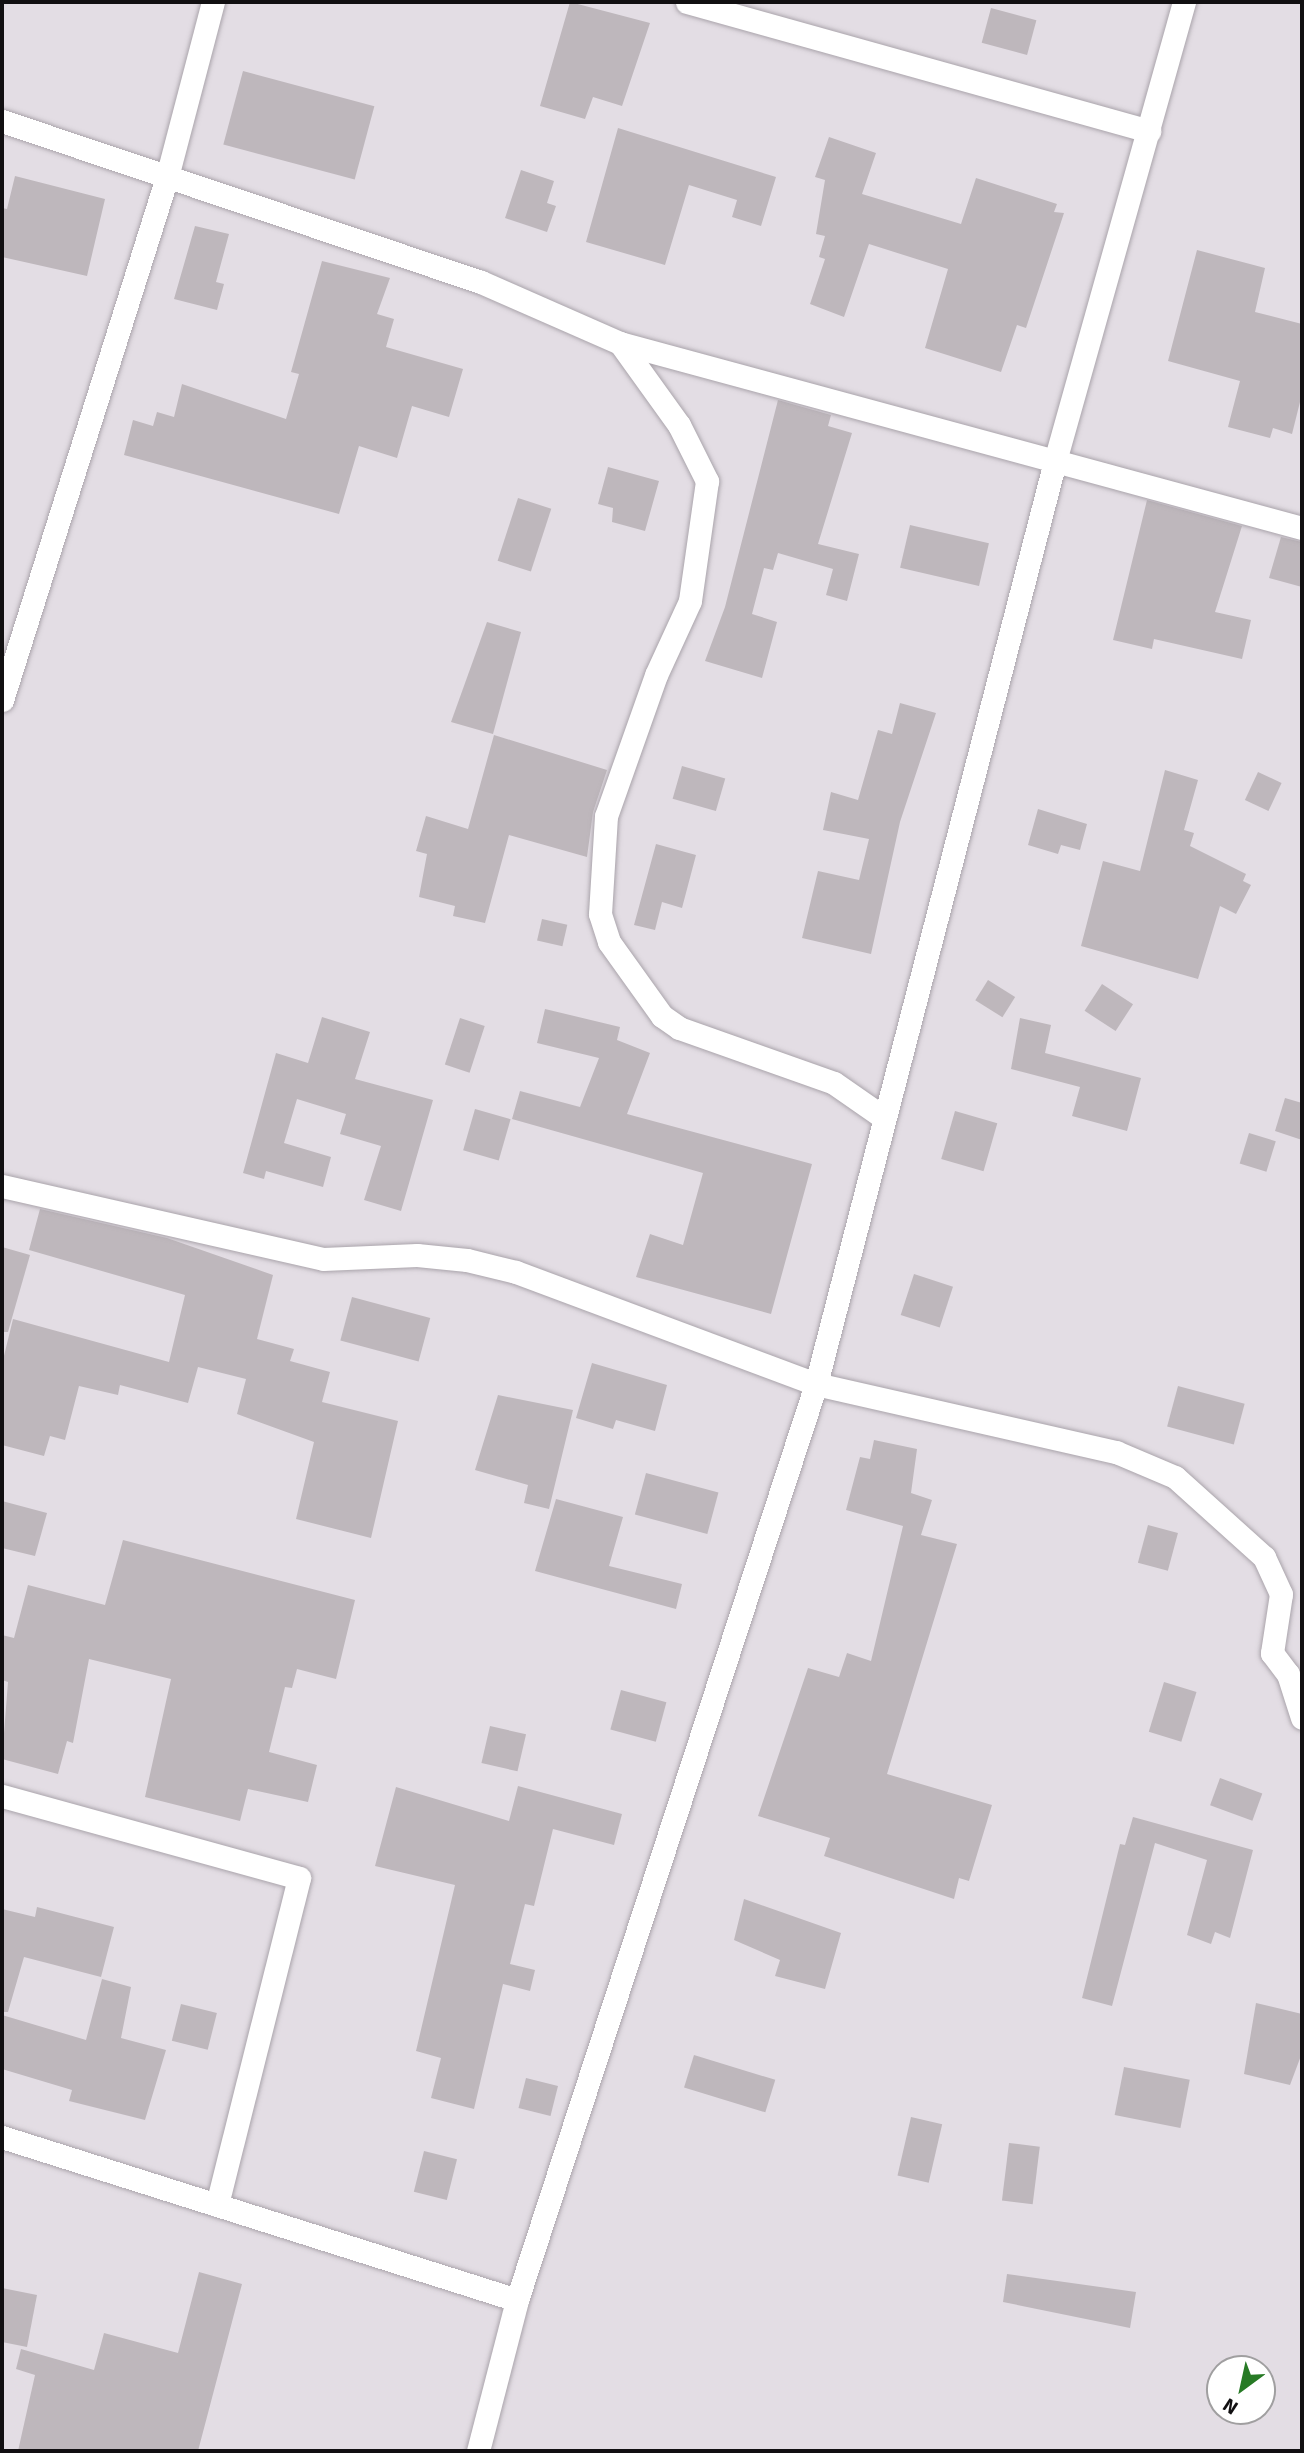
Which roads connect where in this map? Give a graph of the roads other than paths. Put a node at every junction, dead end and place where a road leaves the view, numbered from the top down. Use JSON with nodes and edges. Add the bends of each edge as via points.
{"nodes":[{"id":1,"x":213,"y":2,"type":"edge"},
{"id":2,"x":687,"y":2,"type":"edge"},
{"id":3,"x":1184,"y":2,"type":"edge"},
{"id":4,"x":2,"y":121,"type":"edge"},
{"id":5,"x":1149,"y":131,"type":"junction"},
{"id":6,"x":167,"y":177,"type":"junction"},
{"id":7,"x":620,"y":343,"type":"junction"},
{"id":8,"x":1055,"y":461,"type":"junction"},
{"id":9,"x":1302,"y":528,"type":"edge"},
{"id":10,"x":2,"y":699,"type":"edge"},
{"id":11,"x":883,"y":1117,"type":"junction"},
{"id":12,"x":2,"y":1186,"type":"edge"},
{"id":13,"x":816,"y":1384,"type":"junction"},
{"id":14,"x":1302,"y":1718,"type":"edge"},
{"id":15,"x":2,"y":1796,"type":"edge"},
{"id":16,"x":2,"y":2137,"type":"edge"},
{"id":17,"x":217,"y":2206,"type":"junction"},
{"id":18,"x":517,"y":2301,"type":"junction"},
{"id":19,"x":478,"y":2451,"type":"edge"}],
"edges":[{"from":1,"to":6,"type":"street"},
{"from":2,"to":5,"type":"street"},
{"from":3,"to":5,"type":"street"},
{"from":4,"to":6,"type":"street"},
{"from":5,"to":8,"type":"street"},
{"from":6,"to":7,"type":"street","via":[[481,282]]},
{"from":6,"to":10,"type":"street"},
{"from":7,"to":8,"type":"street"},
{"from":7,"to":11,"type":"street","via":[[679,425],[707,481],[690,601],[656,675],[606,816],[600,914],[609,942],[662,1016],[679,1028],[834,1083]]},
{"from":8,"to":9,"type":"street"},
{"from":8,"to":11,"type":"street"},
{"from":11,"to":13,"type":"street"},
{"from":12,"to":13,"type":"street","via":[[323,1259],[417,1255],[516,1272]]},
{"from":13,"to":14,"type":"street","via":[[1115,1452],[1175,1477],[1264,1557],[1281,1594],[1272,1653],[1288,1674]]},
{"from":13,"to":18,"type":"street"},
{"from":15,"to":17,"type":"street","via":[[299,1878]]},
{"from":16,"to":17,"type":"street"},
{"from":17,"to":18,"type":"street"},
{"from":18,"to":19,"type":"street"}]}
